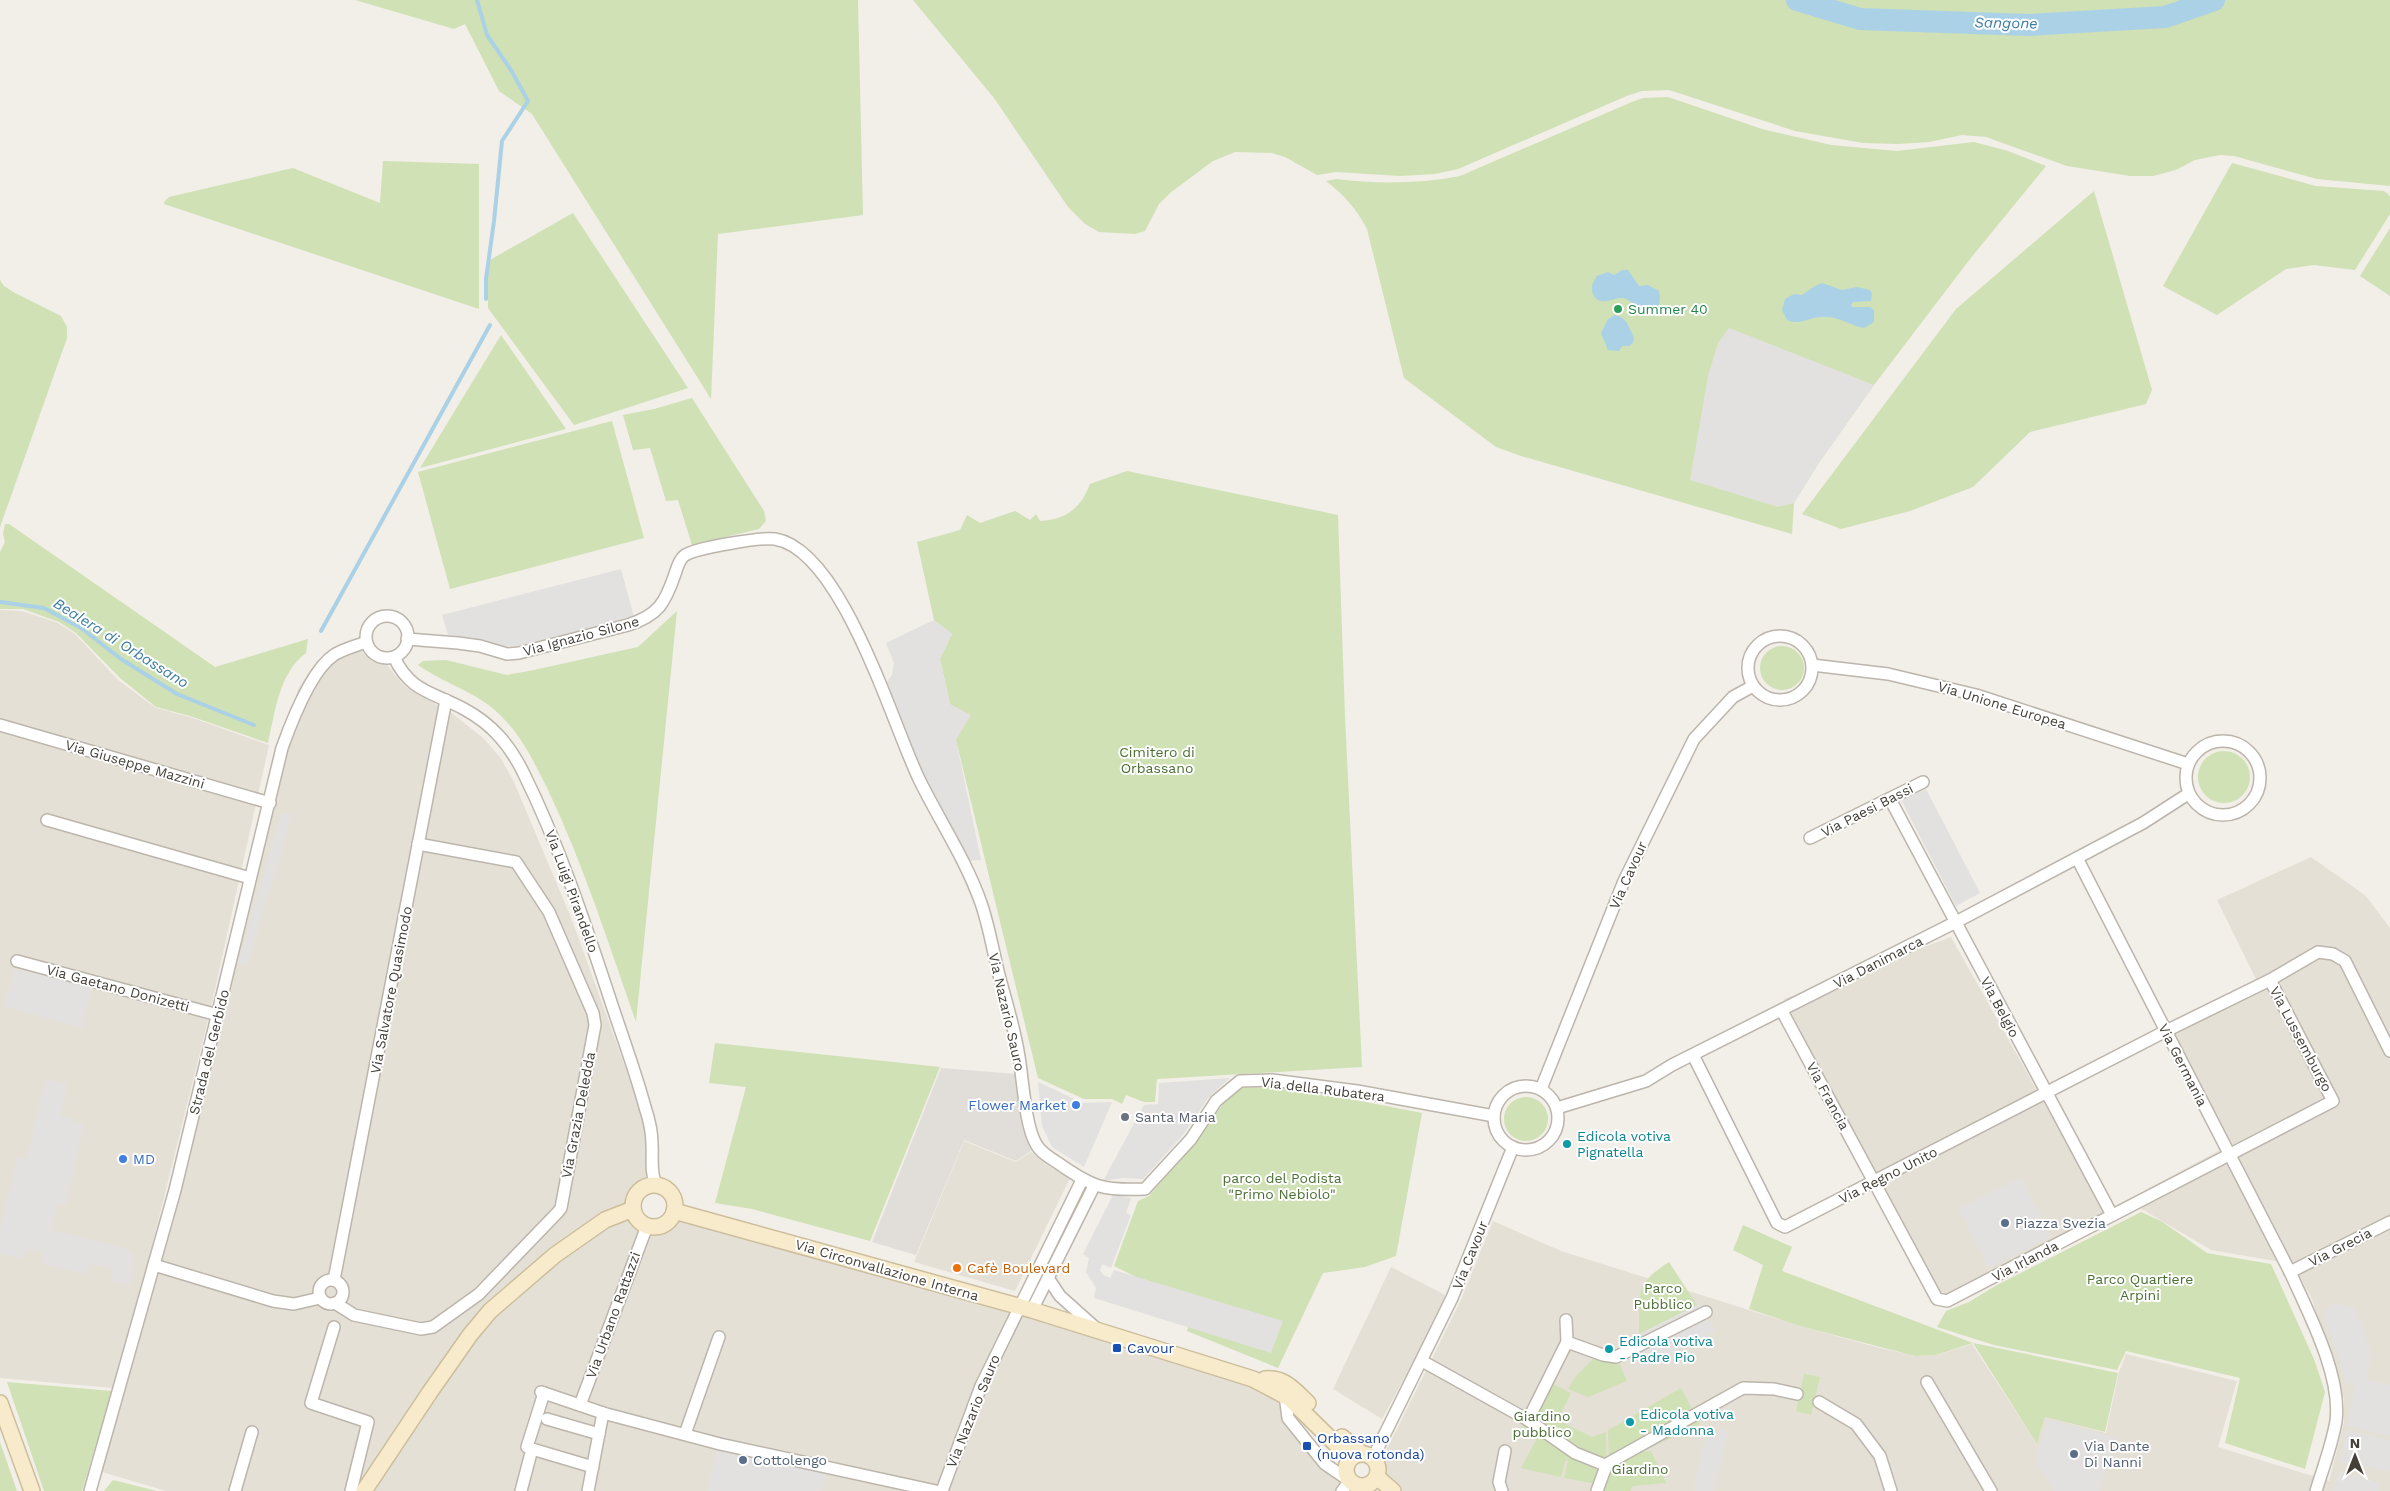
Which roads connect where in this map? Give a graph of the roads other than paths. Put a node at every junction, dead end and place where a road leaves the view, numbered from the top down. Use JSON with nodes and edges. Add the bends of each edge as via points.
{"nodes":[{"id":1,"x":777,"y":539,"type":"joint"},
{"id":2,"x":407,"y":639,"type":"junction"},
{"id":3,"x":366,"y":642,"type":"junction"},
{"id":4,"x":394,"y":657,"type":"junction"},
{"id":5,"x":1812,"y":665,"type":"junction"},
{"id":6,"x":1753,"y":686,"type":"junction"},
{"id":7,"x":446,"y":700,"type":"junction"},
{"id":8,"x":0,"y":725,"type":"edge"},
{"id":9,"x":2188,"y":764,"type":"junction"},
{"id":10,"x":1923,"y":782,"type":"dead end"},
{"id":11,"x":2188,"y":794,"type":"junction"},
{"id":12,"x":1890,"y":798,"type":"junction"},
{"id":13,"x":270,"y":803,"type":"junction"},
{"id":14,"x":47,"y":820,"type":"dead end"},
{"id":15,"x":1810,"y":838,"type":"dead end"},
{"id":16,"x":418,"y":844,"type":"junction"},
{"id":17,"x":2077,"y":858,"type":"junction"},
{"id":18,"x":250,"y":878,"type":"junction"},
{"id":19,"x":1956,"y":922,"type":"junction"},
{"id":20,"x":17,"y":960,"type":"dead end"},
{"id":21,"x":2270,"y":980,"type":"junction"},
{"id":22,"x":1782,"y":1011,"type":"junction"},
{"id":23,"x":218,"y":1015,"type":"junction"},
{"id":24,"x":2166,"y":1031,"type":"junction"},
{"id":25,"x":2390,"y":1051,"type":"edge"},
{"id":26,"x":1693,"y":1055,"type":"junction"},
{"id":27,"x":1541,"y":1089,"type":"junction"},
{"id":28,"x":2046,"y":1094,"type":"junction"},
{"id":29,"x":1557,"y":1108,"type":"junction"},
{"id":30,"x":1494,"y":1116,"type":"junction"},
{"id":31,"x":1513,"y":1147,"type":"junction"},
{"id":32,"x":2229,"y":1153,"type":"junction"},
{"id":33,"x":1089,"y":1180,"type":"junction"},
{"id":34,"x":1874,"y":1182,"type":"junction"},
{"id":35,"x":656,"y":1185,"type":"junction"},
{"id":36,"x":633,"y":1209,"type":"junction"},
{"id":37,"x":674,"y":1210,"type":"junction"},
{"id":38,"x":2112,"y":1215,"type":"junction"},
{"id":39,"x":2390,"y":1222,"type":"edge"},
{"id":40,"x":647,"y":1226,"type":"junction"},
{"id":41,"x":154,"y":1265,"type":"junction"},
{"id":42,"x":2290,"y":1272,"type":"junction"},
{"id":43,"x":1048,"y":1278,"type":"junction"},
{"id":44,"x":334,"y":1280,"type":"junction"},
{"id":45,"x":320,"y":1298,"type":"junction"},
{"id":46,"x":335,"y":1303,"type":"junction"},
{"id":47,"x":1026,"y":1309,"type":"junction"},
{"id":48,"x":1706,"y":1312,"type":"dead end"},
{"id":49,"x":1566,"y":1320,"type":"dead end"},
{"id":50,"x":334,"y":1327,"type":"dead end"},
{"id":51,"x":1100,"y":1331,"type":"junction"},
{"id":52,"x":719,"y":1336,"type":"dead end"},
{"id":53,"x":1567,"y":1342,"type":"junction"},
{"id":54,"x":1422,"y":1361,"type":"junction"},
{"id":55,"x":1253,"y":1379,"type":"junction"},
{"id":56,"x":1927,"y":1382,"type":"dead end"},
{"id":57,"x":1796,"y":1394,"type":"dead end"},
{"id":58,"x":1285,"y":1395,"type":"junction"},
{"id":59,"x":1819,"y":1402,"type":"dead end"},
{"id":60,"x":580,"y":1405,"type":"junction"},
{"id":61,"x":1,"y":1407,"type":"edge"},
{"id":62,"x":603,"y":1413,"type":"junction"},
{"id":63,"x":547,"y":1420,"type":"dead end"},
{"id":64,"x":1528,"y":1420,"type":"junction"},
{"id":65,"x":252,"y":1432,"type":"dead end"},
{"id":66,"x":599,"y":1434,"type":"junction"},
{"id":67,"x":685,"y":1434,"type":"junction"},
{"id":68,"x":532,"y":1449,"type":"junction"},
{"id":69,"x":1505,"y":1451,"type":"dead end"},
{"id":70,"x":1362,"y":1456,"type":"junction"},
{"id":71,"x":593,"y":1467,"type":"junction"},
{"id":72,"x":1605,"y":1469,"type":"dead end"},
{"id":73,"x":1377,"y":1477,"type":"junction"},
{"id":74,"x":1355,"y":1487,"type":"edge"},
{"id":75,"x":32,"y":1491,"type":"edge"},
{"id":76,"x":90,"y":1491,"type":"edge"},
{"id":77,"x":235,"y":1491,"type":"edge"},
{"id":78,"x":351,"y":1491,"type":"edge"},
{"id":79,"x":364,"y":1491,"type":"edge"},
{"id":80,"x":521,"y":1491,"type":"edge"},
{"id":81,"x":588,"y":1491,"type":"edge"},
{"id":82,"x":936,"y":1491,"type":"edge"},
{"id":83,"x":942,"y":1491,"type":"edge"},
{"id":84,"x":1393,"y":1491,"type":"edge"},
{"id":85,"x":1502,"y":1491,"type":"edge"},
{"id":86,"x":1597,"y":1491,"type":"edge"},
{"id":87,"x":1891,"y":1491,"type":"edge"},
{"id":88,"x":1991,"y":1491,"type":"edge"},
{"id":89,"x":2316,"y":1491,"type":"edge"}],
"edges":[{"from":1,"to":2,"type":"street","name":"Via Ignazio Silone","via":[[738,542],[685,554],[658,610],[645,620],[628,625],[507,654],[480,646]]},
{"from":1,"to":33,"type":"street","name":"Via Nazario Sauro","via":[[811,560],[834,588],[856,628],[919,778],[981,902],[1019,1054],[1030,1131],[1036,1145]]},
{"from":2,"to":3,"type":"street","via":[[402,623],[385,616],[370,625]]},
{"from":2,"to":4,"type":"street","via":[[403,650]]},
{"from":3,"to":4,"type":"street","via":[[377,656]]},
{"from":3,"to":13,"type":"street","name":"Strada del Gerbido","via":[[334,654],[316,674],[282,748]]},
{"from":4,"to":7,"type":"street","name":"Via Luigi Pirandello","via":[[401,672],[415,686]]},
{"from":5,"to":6,"type":"street","via":[[1808,686],[1791,699],[1770,699]]},
{"from":5,"to":6,"type":"street","via":[[1810,655],[1796,640],[1776,636],[1754,650],[1748,665]]},
{"from":5,"to":9,"type":"street","name":"Via Unione Europea","via":[[1888,674],[1976,694]]},
{"from":6,"to":27,"type":"street","name":"Via Cavour","via":[[1733,697],[1694,738],[1624,881]]},
{"from":7,"to":16,"type":"street","name":"Via Salvatore Quasimodo"},
{"from":7,"to":35,"type":"street","name":"Via Luigi Pirandello","via":[[478,717],[509,746],[558,848],[645,1106],[652,1143],[652,1176]]},
{"from":8,"to":13,"type":"street","name":"Via Giuseppe Mazzini"},
{"from":9,"to":11,"type":"street","via":[[2185,784]]},
{"from":9,"to":11,"type":"street","via":[[2203,746],[2225,741],[2246,749],[2254,757],[2260,786],[2253,800],[2242,811],[2232,815],[2211,814]]},
{"from":10,"to":12,"type":"street","name":"Via Paesi Bassi"},
{"from":11,"to":17,"type":"street","name":"Via Danimarca","via":[[2143,823]]},
{"from":12,"to":15,"type":"street","name":"Via Paesi Bassi"},
{"from":12,"to":19,"type":"street","name":"Via Belgio"},
{"from":13,"to":18,"type":"street","name":"Strada del Gerbido"},
{"from":14,"to":18,"type":"street"},
{"from":16,"to":44,"type":"street","name":"Via Salvatore Quasimodo"},
{"from":16,"to":46,"type":"street","name":"Via Grazia Deledda","via":[[516,862],[549,912],[590,1006],[595,1025],[558,1212],[479,1294],[433,1327],[421,1329],[354,1315]]},
{"from":17,"to":19,"type":"street","name":"Via Danimarca"},
{"from":17,"to":24,"type":"street","name":"Via Germania"},
{"from":18,"to":23,"type":"street","name":"Strada del Gerbido"},
{"from":19,"to":22,"type":"street","name":"Via Danimarca"},
{"from":19,"to":28,"type":"street","name":"Via Belgio"},
{"from":20,"to":23,"type":"street","name":"Via Gaetano Donizetti"},
{"from":21,"to":24,"type":"street","name":"Via Lussemburgo"},
{"from":21,"to":25,"type":"street","name":"Via Lussemburgo","via":[[2318,952],[2333,954],[2344,961]]},
{"from":21,"to":32,"type":"street","name":"Via Lussemburgo","via":[[2333,1100]]},
{"from":22,"to":26,"type":"street","name":"Via Danimarca"},
{"from":22,"to":34,"type":"street","name":"Via Francia"},
{"from":23,"to":41,"type":"street","name":"Strada del Gerbido"},
{"from":24,"to":28,"type":"street","name":"Via Regno Unito"},
{"from":24,"to":32,"type":"street","name":"Via Germania"},
{"from":26,"to":29,"type":"street","name":"Via Danimarca","via":[[1646,1081]]},
{"from":26,"to":34,"type":"street","name":"Via Regno Unito","via":[[1777,1223],[1785,1227]]},
{"from":27,"to":29,"type":"street"},
{"from":27,"to":30,"type":"street","via":[[1520,1086],[1510,1090],[1496,1106]]},
{"from":28,"to":34,"type":"street","name":"Via Regno Unito"},
{"from":28,"to":38,"type":"street","name":"Via Belgio"},
{"from":29,"to":31,"type":"street","via":[[1557,1128],[1552,1138],[1534,1149]]},
{"from":30,"to":31,"type":"street","via":[[1499,1135]]},
{"from":30,"to":33,"type":"street","name":"Via della Rubatera","via":[[1357,1091],[1272,1080],[1240,1081],[1216,1101],[1190,1139],[1145,1189],[1118,1190]]},
{"from":31,"to":54,"type":"street","name":"Via Cavour","via":[[1452,1298]]},
{"from":32,"to":38,"type":"street","name":"Via Irlanda"},
{"from":32,"to":42,"type":"street","name":"Via Germania"},
{"from":33,"to":43,"type":"street","name":"Via Nazario Sauro"},
{"from":33,"to":47,"type":"street","name":"Via Nazario Sauro"},
{"from":34,"to":38,"type":"street","name":"Via Irlanda","via":[[1937,1299],[1947,1302]]},
{"from":35,"to":36,"type":"street","via":[[637,1194]]},
{"from":35,"to":37,"type":"street","via":[[670,1192],[675,1201]]},
{"from":36,"to":40,"type":"street"},
{"from":36,"to":79,"type":"street","via":[[605,1220],[555,1254],[490,1311],[470,1335]]},
{"from":37,"to":40,"type":"street","via":[[666,1223],[658,1227]]},
{"from":37,"to":47,"type":"street","name":"Via Circonvallazione Interna"},
{"from":39,"to":42,"type":"street","name":"Via Grecia"},
{"from":40,"to":60,"type":"street","name":"Via Urbano Rattazzi"},
{"from":41,"to":45,"type":"street","via":[[273,1301],[294,1304]]},
{"from":41,"to":76,"type":"street","name":"Strada del Gerbido"},
{"from":42,"to":89,"type":"street","name":"Via Germania","via":[[2317,1330],[2336,1392],[2336,1419]]},
{"from":43,"to":47,"type":"street","name":"Via Nazario Sauro"},
{"from":43,"to":51,"type":"street","name":"Via Circonvallazione Interna","via":[[1060,1296]]},
{"from":44,"to":45,"type":"street","via":[[322,1282],[318,1290]]},
{"from":44,"to":46,"type":"street","name":"Via Salvatore Quasimodo","via":[[343,1291]]},
{"from":45,"to":46,"type":"street","via":[[326,1303]]},
{"from":47,"to":51,"type":"street","name":"Via Circonvallazione Interna"},
{"from":47,"to":83,"type":"street","name":"Via Nazario Sauro","via":[[981,1386]]},
{"from":48,"to":53,"type":"street","via":[[1616,1357]]},
{"from":49,"to":53,"type":"street"},
{"from":50,"to":78,"type":"street","via":[[311,1403],[368,1422]]},
{"from":51,"to":55,"type":"street","name":"Via Circonvallazione Interna"},
{"from":52,"to":67,"type":"street"},
{"from":53,"to":64,"type":"street"},
{"from":54,"to":64,"type":"street"},
{"from":54,"to":70,"type":"street","name":"Via Cavour"},
{"from":55,"to":58,"type":"street","name":"Via Circonvallazione Interna"},
{"from":55,"to":70,"type":"street","via":[[1271,1378],[1290,1385]]},
{"from":56,"to":88,"type":"street"},
{"from":57,"to":64,"type":"street","via":[[1743,1388],[1604,1465],[1574,1453]]},
{"from":58,"to":70,"type":"street","name":"Via Circonvallazione Interna"},
{"from":58,"to":74,"type":"street","via":[[1288,1418],[1325,1464]]},
{"from":59,"to":87,"type":"street","via":[[1856,1424],[1880,1456]]},
{"from":60,"to":62,"type":"street"},
{"from":60,"to":68,"type":"street","via":[[542,1395],[527,1446]]},
{"from":61,"to":75,"type":"street"},
{"from":62,"to":66,"type":"street"},
{"from":62,"to":67,"type":"street"},
{"from":63,"to":66,"type":"street"},
{"from":65,"to":77,"type":"street"},
{"from":66,"to":71,"type":"street"},
{"from":67,"to":82,"type":"street"},
{"from":68,"to":71,"type":"street"},
{"from":68,"to":80,"type":"street"},
{"from":69,"to":85,"type":"street","via":[[1499,1482]]},
{"from":70,"to":73,"type":"street","via":[[1378,1467]]},
{"from":70,"to":74,"type":"street","via":[[1346,1469]]},
{"from":71,"to":81,"type":"street"},
{"from":72,"to":86,"type":"street"},
{"from":73,"to":74,"type":"street","via":[[1372,1483]]},
{"from":73,"to":84,"type":"street"}]}
